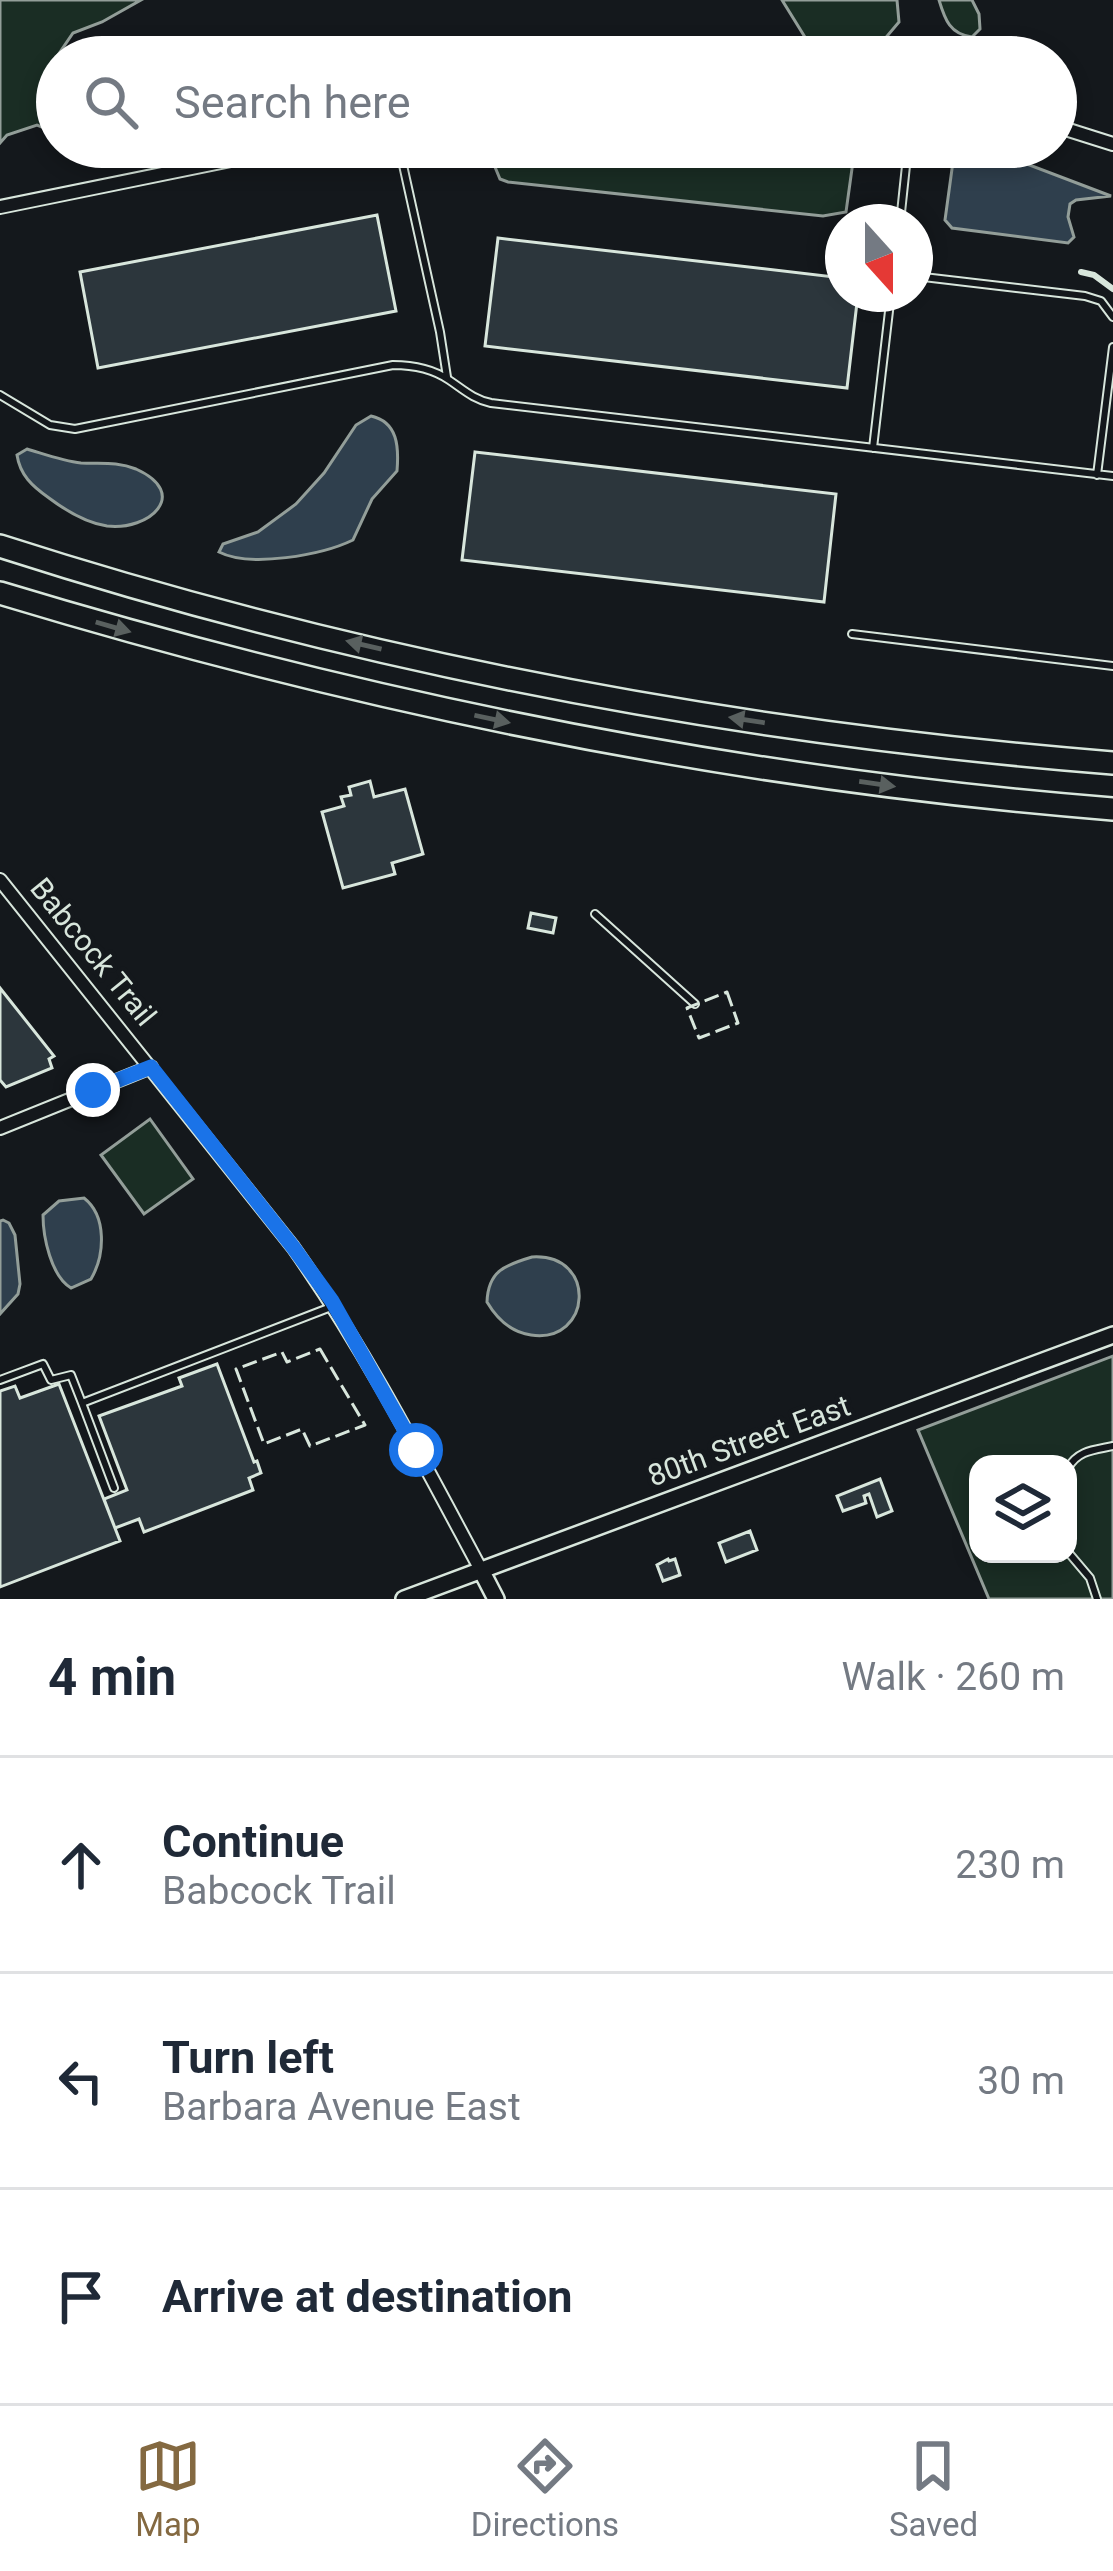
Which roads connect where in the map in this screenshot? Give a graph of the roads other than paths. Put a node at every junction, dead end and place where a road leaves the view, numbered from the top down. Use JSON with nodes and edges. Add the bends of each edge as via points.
{"nodes":[{"id":1,"x":1077,"y":133,"type":"edge"},
{"id":2,"x":1113,"y":144,"type":"edge"},
{"id":3,"x":192,"y":168,"type":"edge"},
{"id":4,"x":404,"y":168,"type":"edge"},
{"id":5,"x":906,"y":168,"type":"edge"},
{"id":6,"x":902,"y":204,"type":"edge"},
{"id":7,"x":0,"y":207,"type":"edge"},
{"id":8,"x":933,"y":278,"type":"edge"},
{"id":9,"x":889,"y":312,"type":"edge"},
{"id":10,"x":1113,"y":317,"type":"edge"},
{"id":11,"x":1113,"y":347,"type":"edge"},
{"id":12,"x":447,"y":377,"type":"junction"},
{"id":13,"x":0,"y":394,"type":"edge"},
{"id":14,"x":873,"y":448,"type":"junction"},
{"id":15,"x":1097,"y":475,"type":"junction"},
{"id":16,"x":1113,"y":476,"type":"edge"},
{"id":17,"x":5,"y":547,"type":"edge"},
{"id":18,"x":1,"y":594,"type":"edge"},
{"id":19,"x":852,"y":634,"type":"dead end"},
{"id":20,"x":1113,"y":666,"type":"edge"},
{"id":21,"x":1113,"y":764,"type":"edge"},
{"id":22,"x":1113,"y":809,"type":"edge"},
{"id":23,"x":0,"y":880,"type":"edge"},
{"id":24,"x":596,"y":914,"type":"dead end"},
{"id":25,"x":695,"y":1004,"type":"dead end"},
{"id":26,"x":151,"y":1067,"type":"junction"},
{"id":27,"x":0,"y":1127,"type":"edge"},
{"id":28,"x":334,"y":1306,"type":"junction"},
{"id":29,"x":1113,"y":1335,"type":"edge"},
{"id":30,"x":0,"y":1380,"type":"edge"},
{"id":31,"x":82,"y":1403,"type":"junction"},
{"id":32,"x":1113,"y":1446,"type":"edge"},
{"id":33,"x":1077,"y":1458,"type":"edge"},
{"id":34,"x":114,"y":1488,"type":"dead end"},
{"id":35,"x":1077,"y":1563,"type":"edge"},
{"id":36,"x":481,"y":1570,"type":"junction"},
{"id":37,"x":404,"y":1599,"type":"edge"},
{"id":38,"x":496,"y":1599,"type":"edge"},
{"id":39,"x":1097,"y":1599,"type":"edge"}],
"edges":[{"from":1,"to":2,"type":"street"},
{"from":3,"to":7,"type":"street"},
{"from":4,"to":12,"type":"lane"},
{"from":5,"to":6,"type":"lane"},
{"from":8,"to":10,"type":"lane","via":[[1085,296]]},
{"from":9,"to":14,"type":"lane"},
{"from":11,"to":15,"type":"lane"},
{"from":12,"to":13,"type":"lane","via":[[393,365],[75,429],[50,425]]},
{"from":12,"to":14,"type":"lane","via":[[491,403]]},
{"from":14,"to":15,"type":"lane"},
{"from":15,"to":16,"type":"lane"},
{"from":21,"to":17,"type":"highway","one_way":true,"via":[[845,735],[570,690],[302,631]]},
{"from":18,"to":22,"type":"highway","one_way":true,"via":[[315,681],[623,745],[905,788]]},
{"from":19,"to":20,"type":"lane"},
{"from":23,"to":26,"type":"street","name":"Babcock Trail"},
{"from":24,"to":25,"type":"lane"},
{"from":26,"to":27,"type":"street"},
{"from":26,"to":28,"type":"street","name":"Babcock Trail"},
{"from":28,"to":31,"type":"lane"},
{"from":28,"to":36,"type":"street","name":"Babcock Trail"},
{"from":29,"to":36,"type":"street","name":"80th Street East"},
{"from":30,"to":31,"type":"lane","via":[[43,1364],[50,1380],[71,1375]]},
{"from":31,"to":34,"type":"lane"},
{"from":32,"to":33,"type":"lane"},
{"from":35,"to":39,"type":"lane"},
{"from":36,"to":37,"type":"street","name":"80th Street East"},
{"from":36,"to":38,"type":"street","name":"Babcock Trail"}]}
